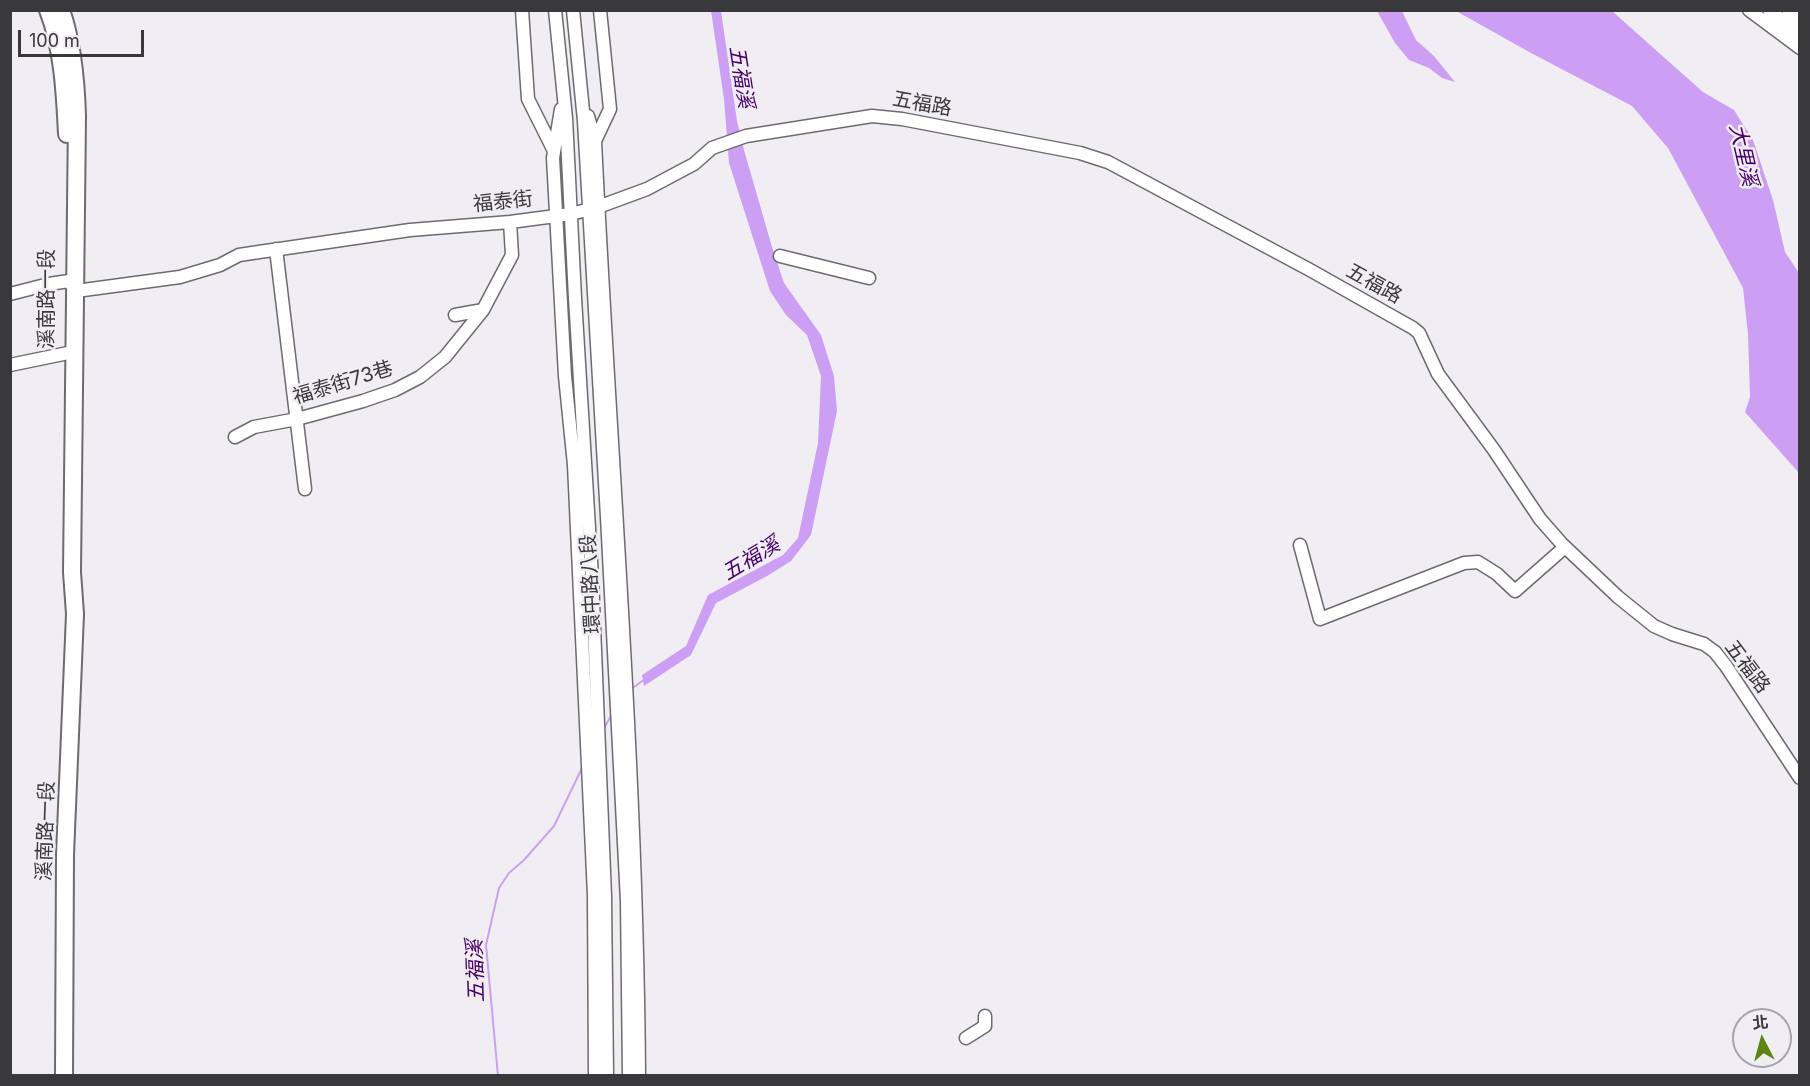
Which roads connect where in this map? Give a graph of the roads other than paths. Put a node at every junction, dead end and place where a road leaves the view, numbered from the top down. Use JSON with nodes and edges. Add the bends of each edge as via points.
{"nodes":[{"id":1,"x":48,"y":10,"type":"edge"},
{"id":2,"x":61,"y":10,"type":"edge"},
{"id":3,"x":522,"y":10,"type":"edge"},
{"id":4,"x":555,"y":10,"type":"edge"},
{"id":5,"x":600,"y":10,"type":"edge"},
{"id":6,"x":1749,"y":10,"type":"edge"},
{"id":7,"x":1769,"y":10,"type":"edge"},
{"id":8,"x":1788,"y":10,"type":"edge"},
{"id":9,"x":574,"y":16,"type":"edge"},
{"id":10,"x":1800,"y":19,"type":"edge"},
{"id":11,"x":1800,"y":34,"type":"edge"},
{"id":12,"x":1800,"y":48,"type":"edge"},
{"id":13,"x":582,"y":92,"type":"junction"},
{"id":14,"x":564,"y":93,"type":"junction"},
{"id":15,"x":595,"y":141,"type":"junction"},
{"id":16,"x":719,"y":145,"type":"joint"},
{"id":17,"x":554,"y":151,"type":"junction"},
{"id":18,"x":593,"y":209,"type":"junction"},
{"id":19,"x":571,"y":214,"type":"junction"},
{"id":20,"x":557,"y":216,"type":"junction"},
{"id":21,"x":510,"y":222,"type":"junction"},
{"id":22,"x":276,"y":249,"type":"junction"},
{"id":23,"x":780,"y":256,"type":"dead end"},
{"id":24,"x":869,"y":278,"type":"dead end"},
{"id":25,"x":73,"y":286,"type":"junction"},
{"id":26,"x":10,"y":294,"type":"edge"},
{"id":27,"x":483,"y":310,"type":"junction"},
{"id":28,"x":456,"y":315,"type":"dead end"},
{"id":29,"x":71,"y":349,"type":"junction"},
{"id":30,"x":10,"y":365,"type":"edge"},
{"id":31,"x":297,"y":419,"type":"junction"},
{"id":32,"x":235,"y":438,"type":"dead end"},
{"id":33,"x":305,"y":489,"type":"dead end"},
{"id":34,"x":1300,"y":545,"type":"dead end"},
{"id":35,"x":1565,"y":547,"type":"junction"},
{"id":36,"x":592,"y":739,"type":"junction"},
{"id":37,"x":1800,"y":778,"type":"edge"},
{"id":38,"x":631,"y":897,"type":"junction"},
{"id":39,"x":599,"y":900,"type":"junction"},
{"id":40,"x":985,"y":1016,"type":"dead end"},
{"id":41,"x":966,"y":1038,"type":"dead end"},
{"id":42,"x":64,"y":1076,"type":"edge"},
{"id":43,"x":595,"y":1076,"type":"edge"},
{"id":44,"x":607,"y":1076,"type":"edge"},
{"id":45,"x":629,"y":1076,"type":"edge"},
{"id":46,"x":639,"y":1076,"type":"edge"}],
"edges":[{"from":1,"to":25,"type":"main road","name":"溪南路一段","via":[[55,27],[66,116]]},
{"from":2,"to":25,"type":"main road","name":"溪南路一段","via":[[76,83]]},
{"from":3,"to":17,"type":"street","name":"環中路八段","via":[[528,99]]},
{"from":4,"to":14,"type":"street","name":"環中路八段"},
{"from":5,"to":15,"type":"street","name":"環中路八段","via":[[610,109]]},
{"from":6,"to":12,"type":"street"},
{"from":7,"to":11,"type":"street"},
{"from":8,"to":10,"type":"street"},
{"from":9,"to":13,"type":"street","name":"環中路八段"},
{"from":13,"to":15,"type":"street","name":"環中路八段"},
{"from":13,"to":18,"type":"street","name":"環中路八段"},
{"from":14,"to":17,"type":"street","name":"環中路八段"},
{"from":14,"to":19,"type":"street","name":"環中路八段"},
{"from":15,"to":18,"type":"street","name":"環中路八段"},
{"from":16,"to":18,"type":"street","name":"福泰街","via":[[694,164],[647,189]]},
{"from":16,"to":35,"type":"street","name":"五福路","via":[[746,136],[872,116],[902,118],[1108,162],[1419,333],[1438,374],[1540,519]]},
{"from":17,"to":20,"type":"street","name":"環中路八段"},
{"from":18,"to":19,"type":"street","name":"福泰街"},
{"from":18,"to":38,"type":"street","name":"環中路八段"},
{"from":19,"to":20,"type":"street","name":"福泰街"},
{"from":19,"to":36,"type":"street","name":"環中路八段","via":[[592,577],[596,707]]},
{"from":20,"to":21,"type":"street","name":"福泰街"},
{"from":20,"to":36,"type":"street","name":"環中路八段"},
{"from":21,"to":22,"type":"street","name":"福泰街","via":[[410,230]]},
{"from":21,"to":27,"type":"street","name":"福泰街73巷","via":[[512,255]]},
{"from":22,"to":25,"type":"street","name":"福泰街","via":[[239,255],[180,277],[108,288]]},
{"from":22,"to":31,"type":"street"},
{"from":23,"to":24,"type":"street"},
{"from":25,"to":26,"type":"street","name":"福泰街","via":[[49,284]]},
{"from":25,"to":29,"type":"main road","name":"溪南路一段"},
{"from":27,"to":28,"type":"street"},
{"from":27,"to":31,"type":"street","name":"福泰街73巷","via":[[445,357],[420,377],[363,401]]},
{"from":29,"to":30,"type":"street"},
{"from":29,"to":42,"type":"main road","name":"溪南路一段","via":[[75,588],[65,855]]},
{"from":31,"to":32,"type":"street","name":"福泰街73巷","via":[[254,428]]},
{"from":31,"to":33,"type":"street"},
{"from":34,"to":35,"type":"street","via":[[1320,619],[1464,563],[1478,562],[1515,591]]},
{"from":35,"to":37,"type":"street","name":"五福路","via":[[1654,626],[1704,644],[1715,652]]},
{"from":36,"to":39,"type":"street","name":"環中路八段"},
{"from":36,"to":39,"type":"street","name":"環中路八段","via":[[589,789]]},
{"from":38,"to":39,"type":"street"},
{"from":38,"to":45,"type":"street","name":"環中路八段"},
{"from":38,"to":46,"type":"street","name":"環中路八段"},
{"from":39,"to":43,"type":"street","name":"環中路八段"},
{"from":39,"to":44,"type":"street","name":"環中路八段"},
{"from":40,"to":41,"type":"street","via":[[985,1026]]}]}
